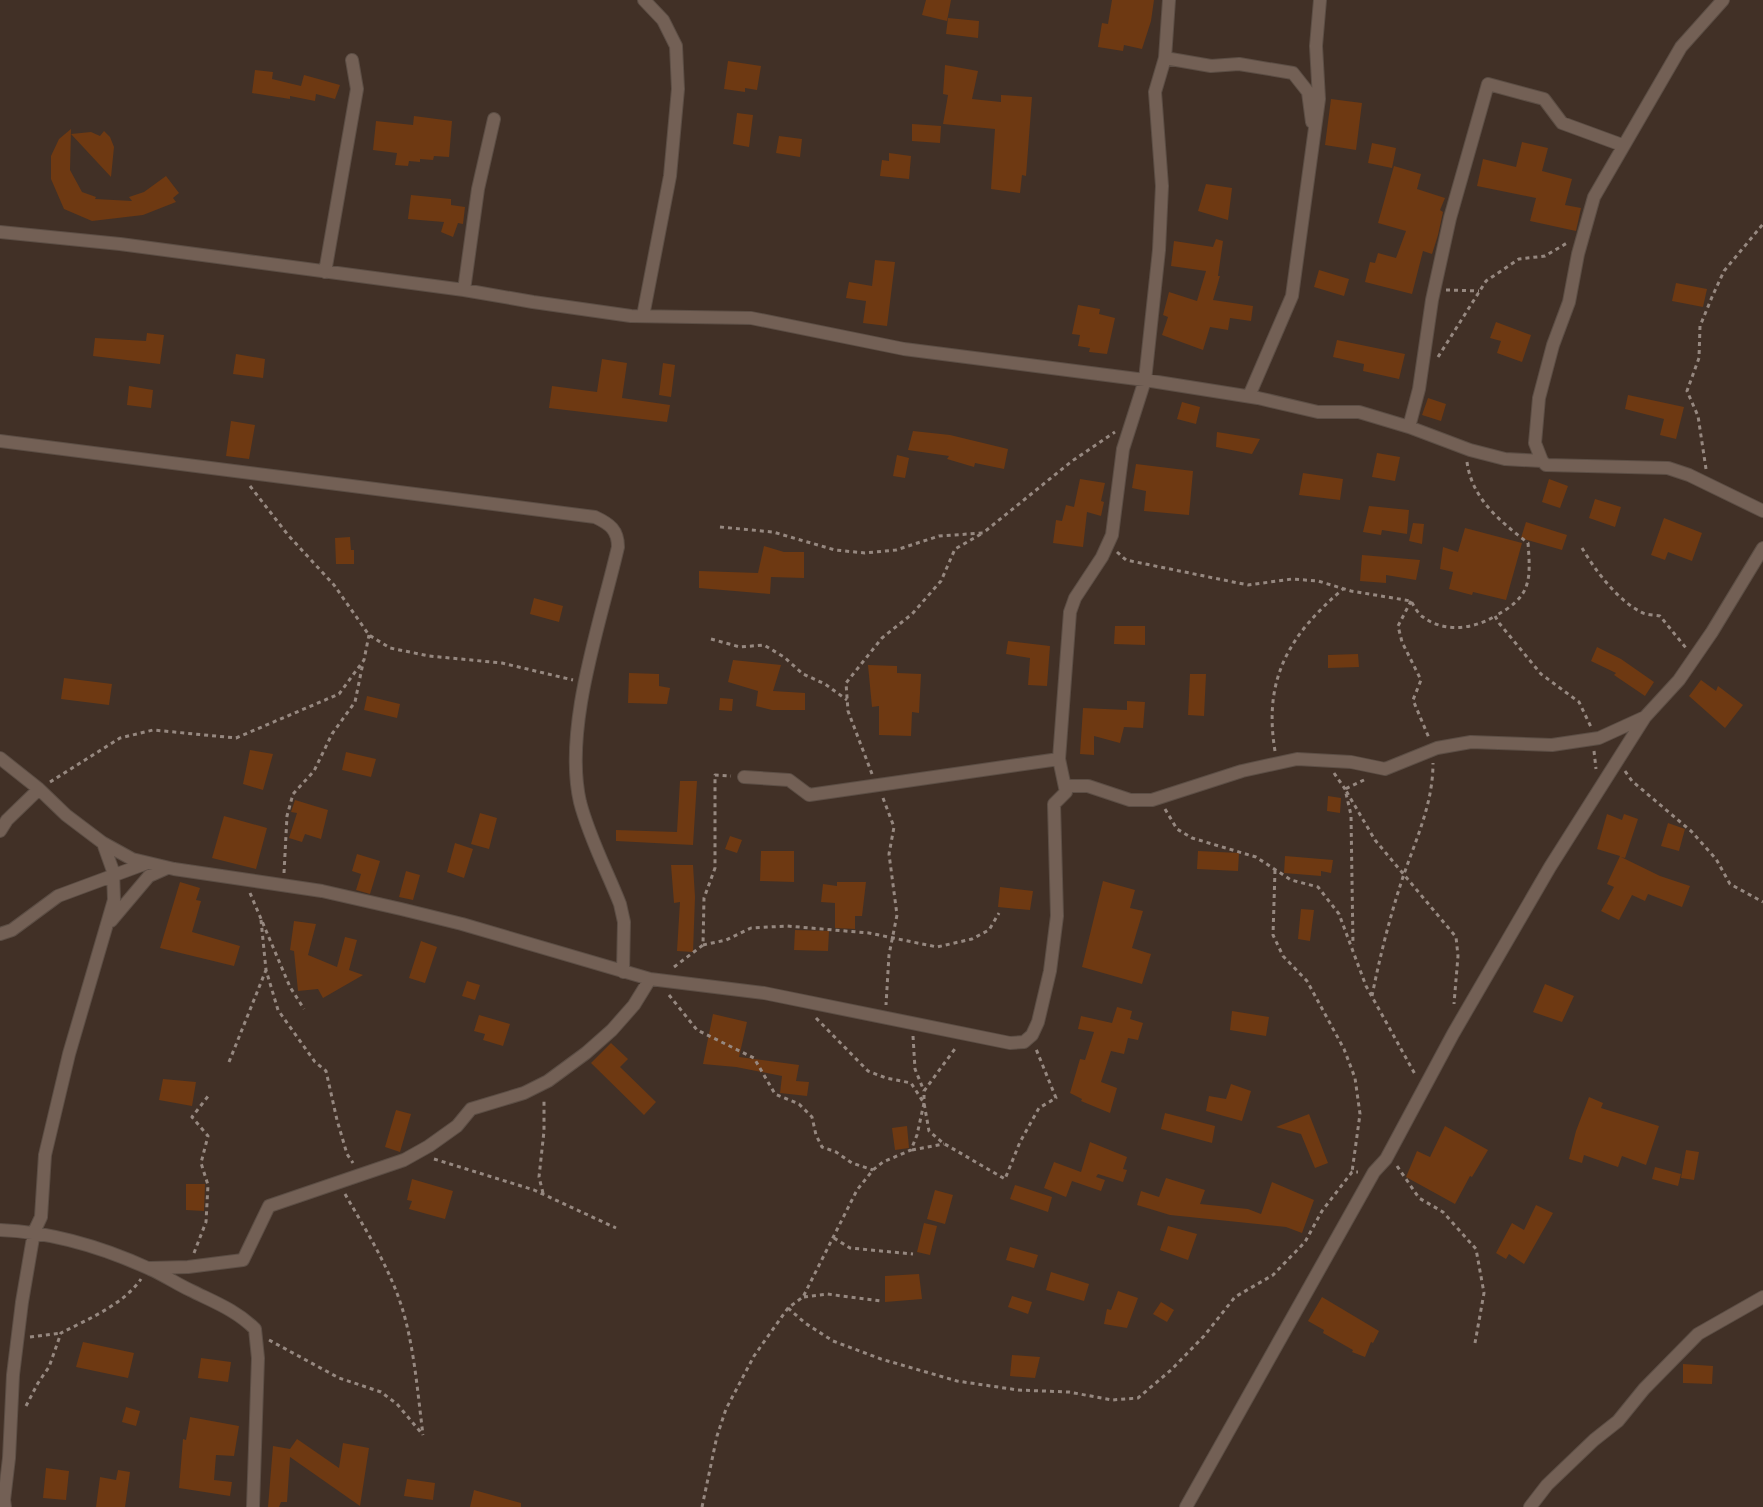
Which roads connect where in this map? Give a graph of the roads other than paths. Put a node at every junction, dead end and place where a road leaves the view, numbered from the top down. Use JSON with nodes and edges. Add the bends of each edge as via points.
{"nodes":[{"id":1,"x":644,"y":0,"type":"edge"},
{"id":2,"x":1169,"y":0,"type":"edge"},
{"id":3,"x":1320,"y":0,"type":"edge"},
{"id":4,"x":1723,"y":0,"type":"edge"},
{"id":5,"x":1165,"y":58,"type":"junction"},
{"id":6,"x":352,"y":60,"type":"dead end"},
{"id":7,"x":494,"y":119,"type":"dead end"},
{"id":8,"x":1315,"y":140,"type":"junction"},
{"id":9,"x":1622,"y":145,"type":"junction"},
{"id":10,"x":0,"y":232,"type":"edge"},
{"id":11,"x":325,"y":272,"type":"junction"},
{"id":12,"x":464,"y":290,"type":"junction"},
{"id":13,"x":642,"y":316,"type":"junction"},
{"id":14,"x":1146,"y":380,"type":"junction"},
{"id":15,"x":1249,"y":396,"type":"junction"},
{"id":16,"x":1409,"y":427,"type":"junction"},
{"id":17,"x":0,"y":441,"type":"edge"},
{"id":18,"x":1542,"y":461,"type":"junction"},
{"id":19,"x":1763,"y":511,"type":"edge"},
{"id":20,"x":1763,"y":548,"type":"edge"},
{"id":21,"x":1645,"y":717,"type":"junction"},
{"id":22,"x":0,"y":758,"type":"edge"},
{"id":23,"x":1059,"y":759,"type":"junction"},
{"id":24,"x":744,"y":776,"type":"road end"},
{"id":25,"x":39,"y":789,"type":"junction"},
{"id":26,"x":1066,"y":792,"type":"junction"},
{"id":27,"x":0,"y":831,"type":"edge"},
{"id":28,"x":103,"y":843,"type":"junction"},
{"id":29,"x":147,"y":863,"type":"junction"},
{"id":30,"x":167,"y":868,"type":"junction"},
{"id":31,"x":113,"y":876,"type":"junction"},
{"id":32,"x":107,"y":924,"type":"junction"},
{"id":33,"x":0,"y":934,"type":"edge"},
{"id":34,"x":623,"y":972,"type":"junction"},
{"id":35,"x":650,"y":979,"type":"junction"},
{"id":36,"x":0,"y":1230,"type":"edge"},
{"id":37,"x":34,"y":1232,"type":"junction"},
{"id":38,"x":150,"y":1268,"type":"junction"},
{"id":39,"x":1763,"y":1297,"type":"edge"},
{"id":40,"x":5,"y":1507,"type":"edge"},
{"id":41,"x":253,"y":1507,"type":"edge"},
{"id":42,"x":1186,"y":1507,"type":"edge"},
{"id":43,"x":1530,"y":1507,"type":"edge"}],
"edges":[{"from":1,"to":13,"type":"street","via":[[663,20],[676,46],[678,88],[670,176]]},
{"from":2,"to":5,"type":"street"},
{"from":3,"to":8,"type":"street","via":[[1316,46],[1319,99]]},
{"from":4,"to":9,"type":"street","via":[[1681,47]]},
{"from":5,"to":8,"type":"street","via":[[1211,66],[1239,64],[1292,73],[1308,92]]},
{"from":5,"to":14,"type":"street","via":[[1155,92],[1162,186]]},
{"from":6,"to":11,"type":"street","via":[[356,89]]},
{"from":7,"to":12,"type":"street","via":[[478,189]]},
{"from":8,"to":15,"type":"street","via":[[1292,296]]},
{"from":9,"to":16,"type":"street","via":[[1562,123],[1544,98],[1488,84],[1450,218]]},
{"from":9,"to":18,"type":"street","via":[[1594,197],[1569,302],[1553,344],[1539,398],[1535,443]]},
{"from":10,"to":11,"type":"street","via":[[120,244]]},
{"from":11,"to":12,"type":"street"},
{"from":12,"to":13,"type":"street"},
{"from":13,"to":14,"type":"street","via":[[751,318],[904,349]]},
{"from":14,"to":15,"type":"street"},
{"from":14,"to":23,"type":"street","via":[[1119,472],[1109,545],[1075,598],[1070,612]]},
{"from":15,"to":16,"type":"street","via":[[1318,412],[1359,412]]},
{"from":16,"to":18,"type":"street","via":[[1505,459]]},
{"from":17,"to":34,"type":"street","via":[[595,518],[606,523],[616,534],[618,547],[585,683],[579,717],[576,772],[580,802],[620,904],[624,922]]},
{"from":18,"to":19,"type":"street","via":[[1546,465],[1668,468]]},
{"from":20,"to":21,"type":"street","via":[[1679,680]]},
{"from":21,"to":26,"type":"street","via":[[1594,738],[1552,745],[1471,742],[1433,750],[1385,769],[1351,762],[1297,759],[1242,771],[1156,799],[1130,800],[1088,786],[1066,786]]},
{"from":21,"to":42,"type":"street","via":[[1550,867]]},
{"from":22,"to":25,"type":"street"},
{"from":23,"to":24,"type":"street","via":[[810,795],[789,780]]},
{"from":23,"to":26,"type":"street"},
{"from":25,"to":27,"type":"street"},
{"from":25,"to":28,"type":"street"},
{"from":26,"to":35,"type":"street","via":[[1054,804],[1057,916],[1050,970],[1038,1022],[1032,1035],[1024,1042],[1010,1043],[764,993]]},
{"from":28,"to":29,"type":"street","via":[[132,859]]},
{"from":28,"to":31,"type":"street"},
{"from":29,"to":30,"type":"street"},
{"from":29,"to":31,"type":"street"},
{"from":30,"to":32,"type":"street","via":[[149,876]]},
{"from":30,"to":34,"type":"street","via":[[340,895],[462,924]]},
{"from":31,"to":32,"type":"street","via":[[114,900]]},
{"from":31,"to":33,"type":"street","via":[[58,896],[12,930]]},
{"from":32,"to":37,"type":"street","via":[[69,1054],[45,1155],[41,1217]]},
{"from":34,"to":35,"type":"street"},
{"from":35,"to":38,"type":"street","via":[[634,1005],[612,1030],[548,1081],[524,1093],[471,1109],[457,1126],[404,1160],[269,1206],[243,1260]]},
{"from":36,"to":37,"type":"street"},
{"from":37,"to":38,"type":"street","via":[[73,1240]]},
{"from":37,"to":40,"type":"street","via":[[17,1341]]},
{"from":38,"to":41,"type":"street","via":[[220,1303],[255,1329],[258,1358]]},
{"from":39,"to":43,"type":"street","via":[[1698,1334],[1644,1389],[1618,1421],[1547,1485]]}]}
